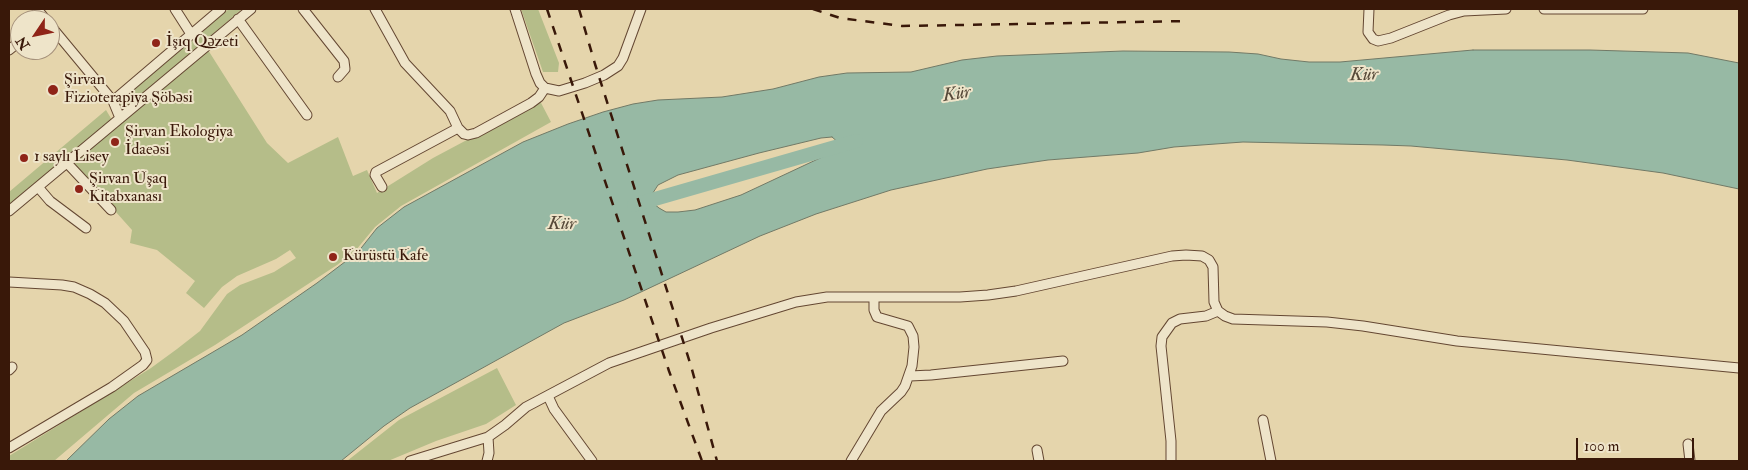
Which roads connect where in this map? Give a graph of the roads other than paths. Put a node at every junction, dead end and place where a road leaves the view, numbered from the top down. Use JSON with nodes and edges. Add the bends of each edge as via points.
{"nodes":[{"id":1,"x":175,"y":9,"type":"edge"},
{"id":2,"x":221,"y":9,"type":"edge"},
{"id":3,"x":251,"y":9,"type":"edge"},
{"id":4,"x":303,"y":9,"type":"edge"},
{"id":5,"x":375,"y":9,"type":"edge"},
{"id":6,"x":515,"y":9,"type":"edge"},
{"id":7,"x":641,"y":9,"type":"edge"},
{"id":8,"x":1369,"y":9,"type":"edge"},
{"id":9,"x":1506,"y":9,"type":"edge"},
{"id":10,"x":1544,"y":9,"type":"edge"},
{"id":11,"x":1643,"y":9,"type":"edge"},
{"id":12,"x":238,"y":20,"type":"junction"},
{"id":13,"x":191,"y":34,"type":"junction"},
{"id":14,"x":60,"y":37,"type":"edge"},
{"id":15,"x":338,"y":77,"type":"dead end"},
{"id":16,"x":545,"y":88,"type":"junction"},
{"id":17,"x":113,"y":101,"type":"junction"},
{"id":18,"x":307,"y":115,"type":"dead end"},
{"id":19,"x":120,"y":118,"type":"junction"},
{"id":20,"x":458,"y":128,"type":"junction"},
{"id":21,"x":67,"y":162,"type":"junction"},
{"id":22,"x":38,"y":187,"type":"junction"},
{"id":23,"x":382,"y":187,"type":"dead end"},
{"id":24,"x":111,"y":210,"type":"dead end"},
{"id":25,"x":9,"y":212,"type":"edge"},
{"id":26,"x":86,"y":228,"type":"dead end"},
{"id":27,"x":9,"y":282,"type":"edge"},
{"id":28,"x":874,"y":297,"type":"junction"},
{"id":29,"x":1218,"y":311,"type":"junction"},
{"id":30,"x":1064,"y":361,"type":"dead end"},
{"id":31,"x":1739,"y":368,"type":"edge"},
{"id":32,"x":910,"y":376,"type":"junction"},
{"id":33,"x":548,"y":396,"type":"junction"},
{"id":34,"x":1263,"y":420,"type":"dead end"},
{"id":35,"x":488,"y":437,"type":"junction"},
{"id":36,"x":1688,"y":444,"type":"dead end"},
{"id":37,"x":9,"y":448,"type":"edge"},
{"id":38,"x":1038,"y":450,"type":"dead end"},
{"id":39,"x":427,"y":459,"type":"edge"},
{"id":40,"x":410,"y":461,"type":"edge"},
{"id":41,"x":487,"y":461,"type":"edge"},
{"id":42,"x":592,"y":461,"type":"edge"},
{"id":43,"x":852,"y":461,"type":"edge"},
{"id":44,"x":1039,"y":461,"type":"edge"},
{"id":45,"x":1171,"y":461,"type":"edge"},
{"id":46,"x":1271,"y":461,"type":"edge"},
{"id":47,"x":1690,"y":461,"type":"edge"}],
"edges":[{"from":1,"to":13,"type":"street"},
{"from":2,"to":13,"type":"street"},
{"from":3,"to":12,"type":"street"},
{"from":4,"to":15,"type":"street","via":[[344,61],[345,69]]},
{"from":5,"to":20,"type":"street","via":[[405,63],[450,111]]},
{"from":6,"to":16,"type":"street","via":[[536,74]]},
{"from":7,"to":16,"type":"street","via":[[618,66],[585,83],[559,91]]},
{"from":8,"to":9,"type":"street","via":[[1369,36],[1378,41],[1464,11]]},
{"from":10,"to":11,"type":"street"},
{"from":12,"to":18,"type":"street"},
{"from":12,"to":19,"type":"street"},
{"from":13,"to":17,"type":"street"},
{"from":14,"to":17,"type":"street"},
{"from":16,"to":20,"type":"street","via":[[531,103],[476,133],[464,134]]},
{"from":17,"to":19,"type":"street"},
{"from":19,"to":21,"type":"street"},
{"from":20,"to":23,"type":"street","via":[[376,172]]},
{"from":21,"to":22,"type":"street"},
{"from":21,"to":24,"type":"street"},
{"from":22,"to":25,"type":"street"},
{"from":22,"to":26,"type":"street","via":[[50,201]]},
{"from":27,"to":37,"type":"street","via":[[62,285],[90,294],[124,321],[147,360],[112,387]]},
{"from":28,"to":29,"type":"street","via":[[988,295],[1186,255],[1202,256],[1213,267],[1213,294]]},
{"from":28,"to":32,"type":"street","via":[[874,310],[878,317],[908,326],[913,336]]},
{"from":28,"to":33,"type":"street","via":[[810,299],[776,307],[609,363]]},
{"from":29,"to":31,"type":"street","via":[[1233,319],[1327,322],[1477,343]]},
{"from":29,"to":45,"type":"street","via":[[1180,319],[1172,323],[1162,337]]},
{"from":30,"to":32,"type":"street"},
{"from":32,"to":43,"type":"street","via":[[902,392],[874,420]]},
{"from":33,"to":35,"type":"street","via":[[526,407]]},
{"from":33,"to":42,"type":"street"},
{"from":34,"to":46,"type":"street"},
{"from":35,"to":39,"type":"street"},
{"from":35,"to":41,"type":"street"},
{"from":36,"to":47,"type":"street"},
{"from":38,"to":44,"type":"street"},
{"from":39,"to":40,"type":"street"}]}
